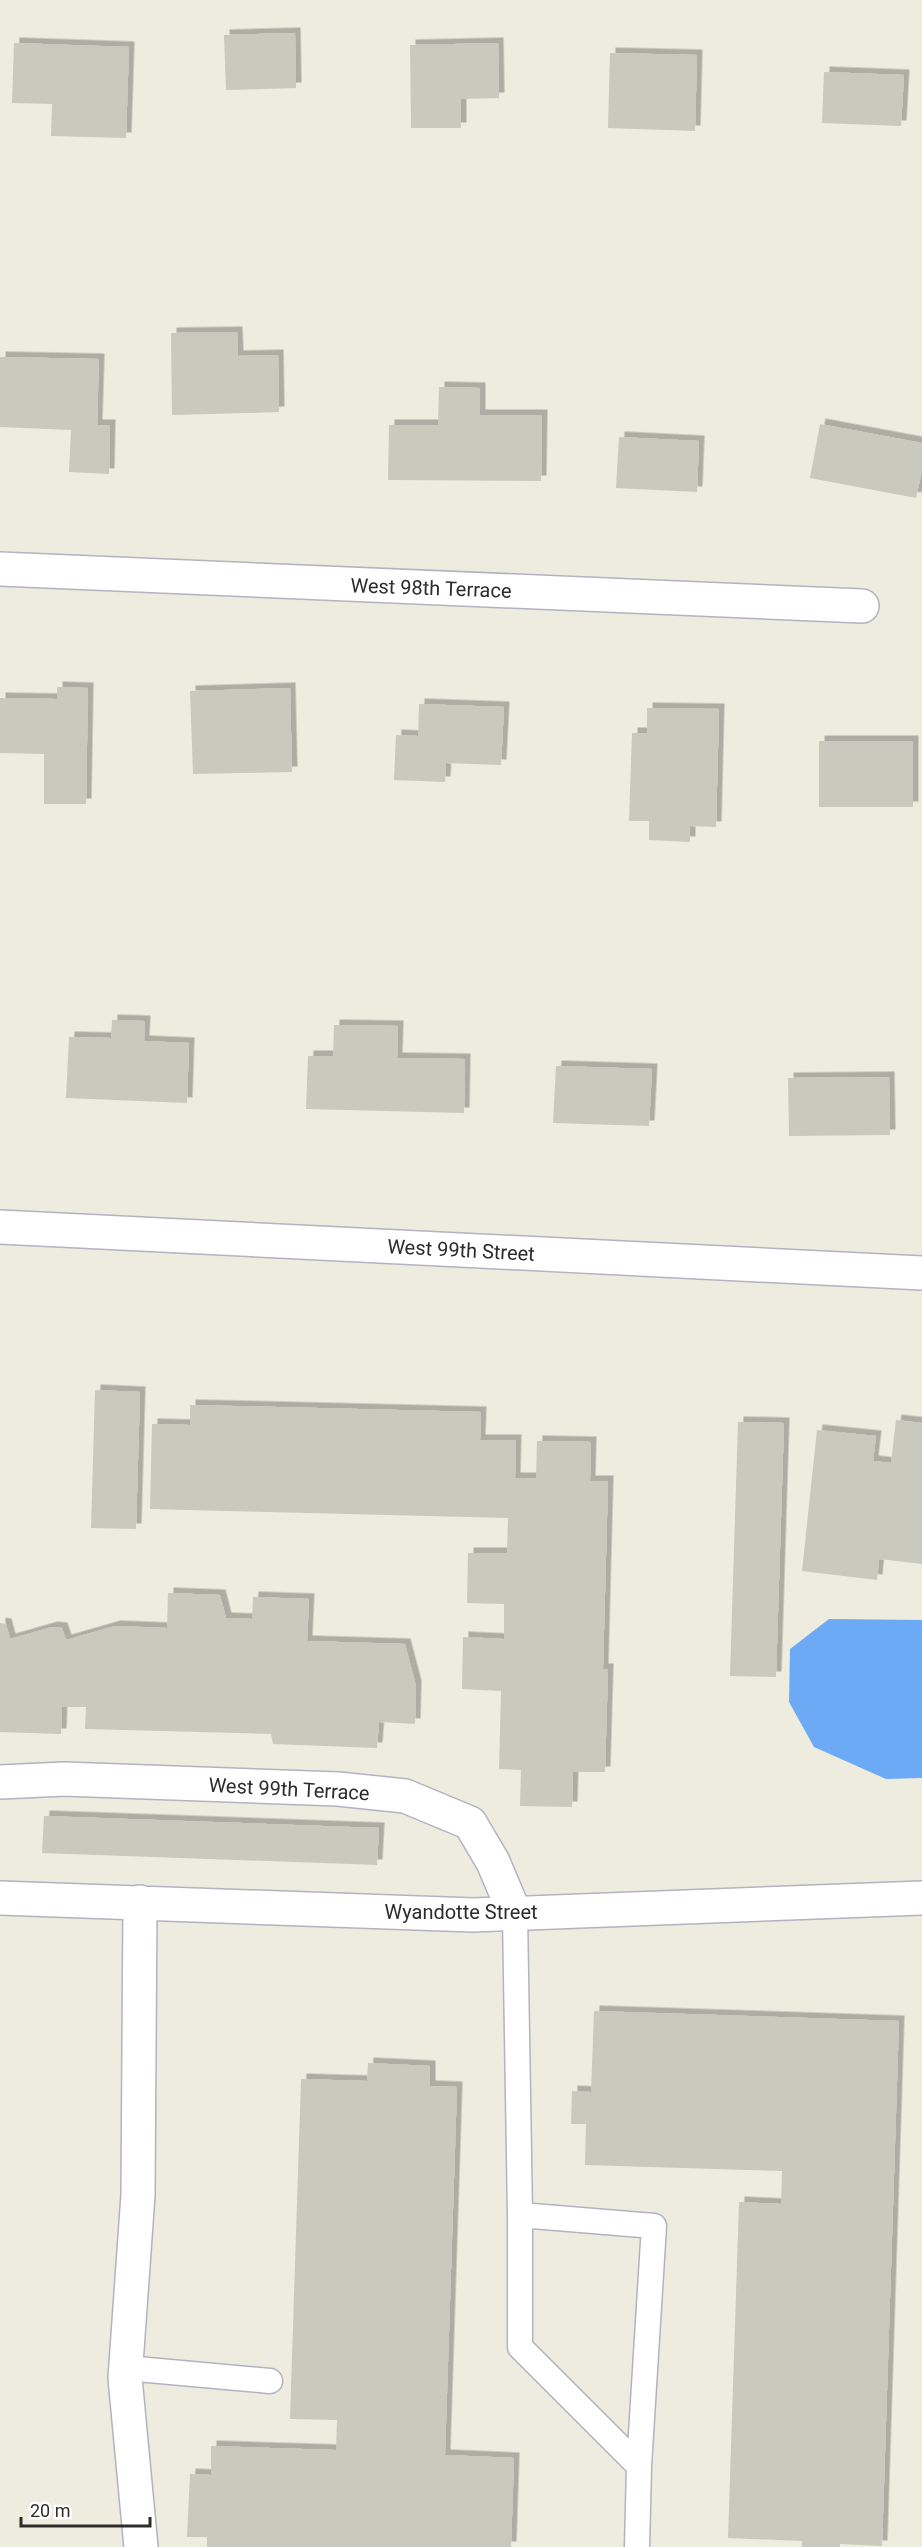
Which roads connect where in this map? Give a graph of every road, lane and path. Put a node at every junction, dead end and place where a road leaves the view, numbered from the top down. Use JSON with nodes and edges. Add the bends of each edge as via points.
{"nodes":[{"id":1,"x":0,"y":569,"type":"edge"},
{"id":2,"x":862,"y":606,"type":"dead end"},
{"id":3,"x":0,"y":1227,"type":"edge"},
{"id":4,"x":922,"y":1273,"type":"edge"},
{"id":5,"x":0,"y":1782,"type":"edge"},
{"id":6,"x":0,"y":1898,"type":"edge"},
{"id":7,"x":922,"y":1898,"type":"edge"},
{"id":8,"x":140,"y":1902,"type":"junction"},
{"id":9,"x":515,"y":1914,"type":"junction"},
{"id":10,"x":520,"y":2215,"type":"junction"},
{"id":11,"x":126,"y":2368,"type":"junction"},
{"id":12,"x":270,"y":2381,"type":"dead end"},
{"id":13,"x":639,"y":2466,"type":"junction"},
{"id":14,"x":141,"y":2547,"type":"edge"},
{"id":15,"x":637,"y":2547,"type":"edge"}],
"edges":[{"from":1,"to":2,"type":"street","name":"West 98th Terrace"},
{"from":3,"to":4,"type":"street","name":"West 99th Street"},
{"from":5,"to":9,"type":"street","name":"West 99th Terrace","via":[[64,1779],[326,1788],[405,1796],[470,1823],[493,1862]]},
{"from":6,"to":8,"type":"street","name":"Wyandotte Street"},
{"from":7,"to":9,"type":"street","name":"Wyandotte Street"},
{"from":8,"to":9,"type":"street","name":"Wyandotte Street"},
{"from":8,"to":11,"type":"street","via":[[138,2195]]},
{"from":9,"to":10,"type":"lane"},
{"from":10,"to":13,"type":"lane","via":[[520,2348]]},
{"from":10,"to":13,"type":"lane","via":[[654,2226]]},
{"from":11,"to":12,"type":"lane"},
{"from":11,"to":14,"type":"street"},
{"from":13,"to":15,"type":"lane"}]}
